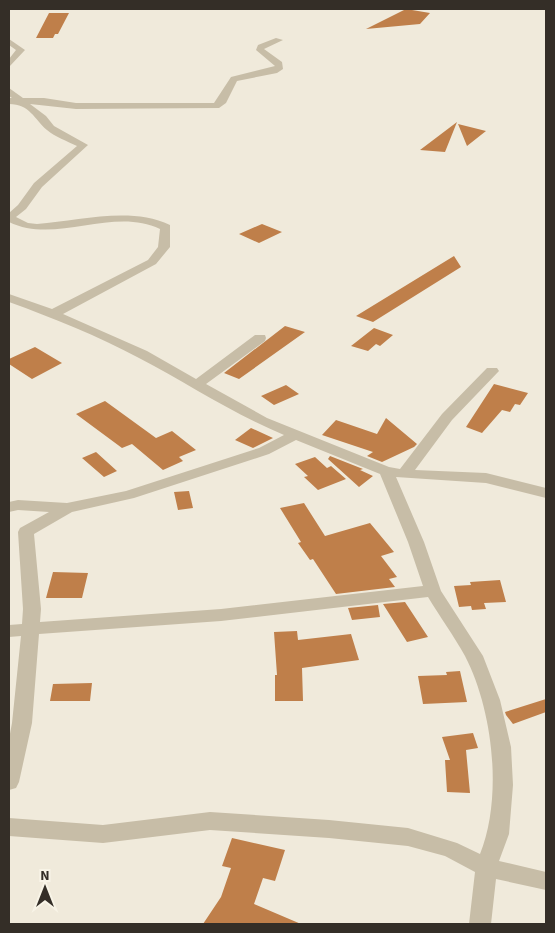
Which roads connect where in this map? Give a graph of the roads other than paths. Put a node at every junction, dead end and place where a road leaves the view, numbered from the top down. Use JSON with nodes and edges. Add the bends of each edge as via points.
{"nodes":[{"id":1,"x":279,"y":40,"type":"dead end"},
{"id":2,"x":9,"y":41,"type":"edge"},
{"id":3,"x":9,"y":64,"type":"edge"},
{"id":4,"x":9,"y":79,"type":"edge"},
{"id":5,"x":9,"y":90,"type":"edge"},
{"id":6,"x":13,"y":101,"type":"edge"},
{"id":7,"x":9,"y":218,"type":"edge"},
{"id":8,"x":9,"y":298,"type":"edge"},
{"id":9,"x":53,"y":314,"type":"junction"},
{"id":10,"x":260,"y":338,"type":"dead end"},
{"id":11,"x":492,"y":371,"type":"dead end"},
{"id":12,"x":198,"y":384,"type":"junction"},
{"id":13,"x":295,"y":434,"type":"junction"},
{"id":14,"x":386,"y":471,"type":"junction"},
{"id":15,"x":404,"y":474,"type":"junction"},
{"id":16,"x":546,"y":493,"type":"edge"},
{"id":17,"x":13,"y":506,"type":"edge"},
{"id":18,"x":67,"y":508,"type":"junction"},
{"id":19,"x":26,"y":532,"type":"junction"},
{"id":20,"x":433,"y":591,"type":"junction"},
{"id":21,"x":31,"y":629,"type":"junction"},
{"id":22,"x":9,"y":631,"type":"edge"},
{"id":23,"x":9,"y":782,"type":"edge"},
{"id":24,"x":9,"y":826,"type":"edge"},
{"id":25,"x":486,"y":867,"type":"junction"},
{"id":26,"x":546,"y":881,"type":"edge"},
{"id":27,"x":480,"y":924,"type":"edge"}],
"edges":[{"from":1,"to":6,"type":"street","via":[[260,50],[280,67],[234,79],[216,106],[76,106]]},
{"from":2,"to":3,"type":"street","via":[[21,50]]},
{"from":4,"to":5,"type":"street"},
{"from":5,"to":6,"type":"street"},
{"from":6,"to":7,"type":"street","via":[[48,122],[50,128],[83,145],[38,185],[22,207]]},
{"from":7,"to":9,"type":"street","via":[[37,227],[141,218],[166,227],[164,247],[152,262]]},
{"from":8,"to":9,"type":"street"},
{"from":9,"to":12,"type":"street","via":[[142,354]]},
{"from":10,"to":12,"type":"street"},
{"from":11,"to":15,"type":"street","via":[[447,417]]},
{"from":12,"to":13,"type":"street","via":[[233,406]]},
{"from":13,"to":14,"type":"street"},
{"from":13,"to":18,"type":"street","via":[[264,451],[129,495]]},
{"from":14,"to":15,"type":"street"},
{"from":14,"to":20,"type":"street"},
{"from":15,"to":16,"type":"street","via":[[486,478]]},
{"from":17,"to":18,"type":"street"},
{"from":17,"to":19,"type":"street"},
{"from":18,"to":19,"type":"street"},
{"from":19,"to":21,"type":"street"},
{"from":20,"to":21,"type":"street","via":[[221,615]]},
{"from":20,"to":25,"type":"street","via":[[474,656],[491,700],[501,747],[504,785],[499,834]]},
{"from":21,"to":22,"type":"street"},
{"from":21,"to":23,"type":"street","via":[[22,723]]},
{"from":24,"to":25,"type":"street","via":[[102,834],[210,822],[329,829],[408,837],[450,849]]},
{"from":25,"to":26,"type":"street"},
{"from":25,"to":27,"type":"street"}]}
